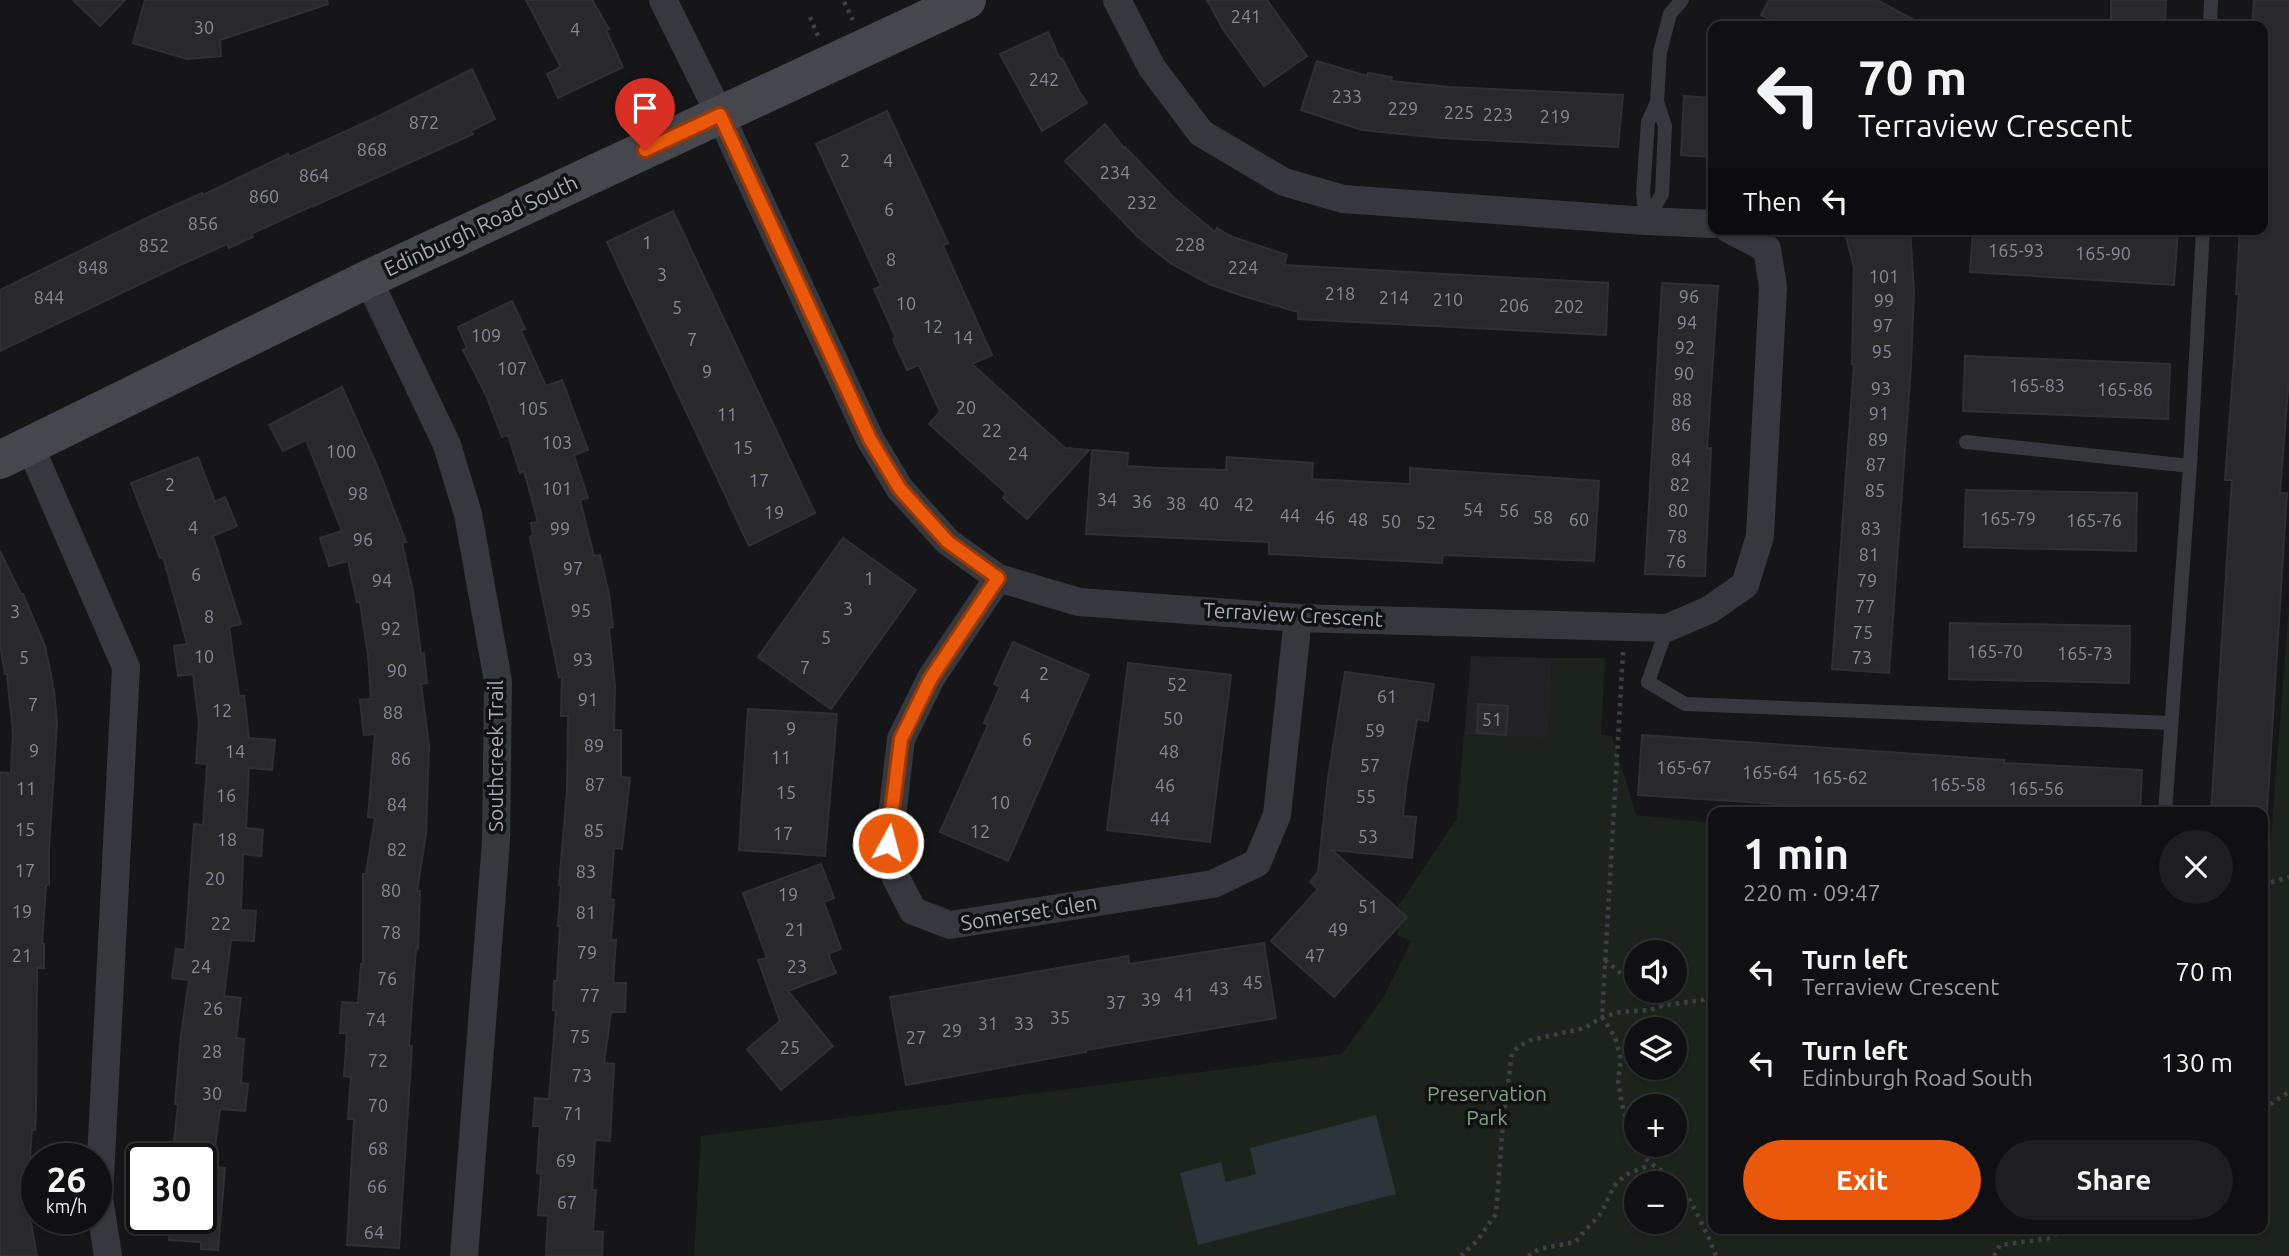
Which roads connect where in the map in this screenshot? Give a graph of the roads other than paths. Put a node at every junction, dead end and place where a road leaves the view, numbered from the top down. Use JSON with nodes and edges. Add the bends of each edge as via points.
{"nodes":[{"id":1,"x":663,"y":0,"type":"edge"},
{"id":2,"x":967,"y":0,"type":"edge"},
{"id":3,"x":1117,"y":0,"type":"edge"},
{"id":4,"x":1682,"y":0,"type":"edge"},
{"id":5,"x":2211,"y":0,"type":"edge"},
{"id":6,"x":2210,"y":21,"type":"edge"},
{"id":7,"x":720,"y":115,"type":"junction"},
{"id":8,"x":1646,"y":221,"type":"junction"},
{"id":9,"x":1708,"y":224,"type":"edge"},
{"id":10,"x":1741,"y":235,"type":"edge"},
{"id":11,"x":2203,"y":235,"type":"edge"},
{"id":12,"x":369,"y":279,"type":"junction"},
{"id":13,"x":1966,"y":442,"type":"dead end"},
{"id":14,"x":15,"y":453,"type":"edge"},
{"id":15,"x":2190,"y":466,"type":"junction"},
{"id":16,"x":998,"y":578,"type":"junction"},
{"id":17,"x":1298,"y":618,"type":"junction"},
{"id":18,"x":1667,"y":628,"type":"junction"},
{"id":19,"x":2171,"y":723,"type":"junction"},
{"id":20,"x":2165,"y":807,"type":"edge"},
{"id":21,"x":108,"y":1256,"type":"edge"},
{"id":22,"x":464,"y":1256,"type":"edge"}],
"edges":[{"from":1,"to":7,"type":"street","name":"Terraview Crescent"},
{"from":2,"to":7,"type":"main road","name":"Edinburgh Road South"},
{"from":3,"to":8,"type":"street","via":[[1152,68],[1201,133],[1284,182],[1343,199]]},
{"from":4,"to":8,"type":"lane","via":[[1670,14],[1660,52],[1657,102],[1665,126],[1662,194]]},
{"from":5,"to":6,"type":"lane"},
{"from":7,"to":12,"type":"main road","name":"Edinburgh Road South"},
{"from":7,"to":16,"type":"street","name":"Terraview Crescent","via":[[870,439],[900,489],[948,542]]},
{"from":8,"to":9,"type":"street"},
{"from":10,"to":18,"type":"street","name":"Terraview Crescent","via":[[1768,249],[1773,287],[1760,536],[1745,585],[1709,610]]},
{"from":11,"to":15,"type":"lane"},
{"from":12,"to":14,"type":"main road","name":"Edinburgh Road South"},
{"from":12,"to":22,"type":"street","name":"Southcreek Trail","via":[[447,445],[468,514],[498,681],[496,841]]},
{"from":13,"to":15,"type":"lane"},
{"from":14,"to":21,"type":"street","via":[[126,667],[99,1198]]},
{"from":15,"to":19,"type":"lane"},
{"from":16,"to":17,"type":"street","name":"Terraview Crescent","via":[[1079,602]]},
{"from":16,"to":17,"type":"street","name":"Somerset Glen","via":[[931,678],[901,739],[888,843],[896,878],[914,911],[950,925],[1213,884],[1257,863],[1277,815]]},
{"from":17,"to":18,"type":"street","name":"Terraview Crescent"},
{"from":18,"to":19,"type":"lane","via":[[1648,682],[1685,704]]},
{"from":19,"to":20,"type":"lane"}]}
